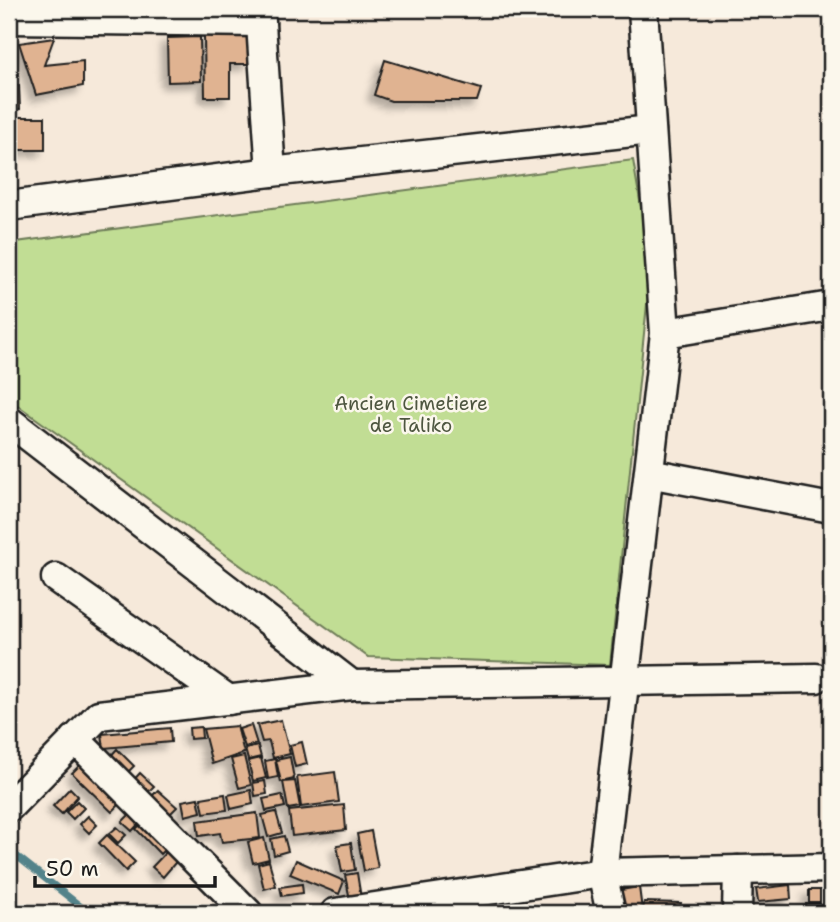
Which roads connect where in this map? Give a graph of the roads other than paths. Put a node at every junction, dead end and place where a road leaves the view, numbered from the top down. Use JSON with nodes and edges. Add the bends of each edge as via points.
{"nodes":[{"id":1,"x":642,"y":9,"type":"edge"},
{"id":2,"x":261,"y":16,"type":"edge"},
{"id":3,"x":9,"y":19,"type":"edge"},
{"id":4,"x":651,"y":130,"type":"junction"},
{"id":5,"x":271,"y":173,"type":"junction"},
{"id":6,"x":9,"y":206,"type":"edge"},
{"id":7,"x":831,"y":306,"type":"edge"},
{"id":8,"x":665,"y":333,"type":"junction"},
{"id":9,"x":9,"y":421,"type":"edge"},
{"id":10,"x":649,"y":473,"type":"junction"},
{"id":11,"x":831,"y":508,"type":"edge"},
{"id":12,"x":56,"y":578,"type":"dead end"},
{"id":13,"x":816,"y":678,"type":"dead end"},
{"id":14,"x":624,"y":681,"type":"junction"},
{"id":15,"x":352,"y":685,"type":"junction"},
{"id":16,"x":229,"y":699,"type":"junction"},
{"id":17,"x":75,"y":739,"type":"junction"},
{"id":18,"x":9,"y":807,"type":"edge"},
{"id":19,"x":831,"y":868,"type":"edge"},
{"id":20,"x":738,"y":870,"type":"junction"},
{"id":21,"x":602,"y":873,"type":"junction"},
{"id":22,"x":248,"y":913,"type":"edge"},
{"id":23,"x":335,"y":913,"type":"edge"},
{"id":24,"x":611,"y":913,"type":"edge"},
{"id":25,"x":737,"y":913,"type":"edge"}],
"edges":[{"from":1,"to":4,"type":"street"},
{"from":2,"to":3,"type":"street"},
{"from":2,"to":5,"type":"street"},
{"from":4,"to":5,"type":"street"},
{"from":4,"to":8,"type":"street"},
{"from":5,"to":6,"type":"street"},
{"from":7,"to":8,"type":"street"},
{"from":8,"to":10,"type":"street"},
{"from":9,"to":15,"type":"street"},
{"from":10,"to":11,"type":"street"},
{"from":10,"to":14,"type":"street"},
{"from":12,"to":16,"type":"street"},
{"from":13,"to":14,"type":"street"},
{"from":14,"to":15,"type":"street"},
{"from":14,"to":21,"type":"street"},
{"from":15,"to":16,"type":"street"},
{"from":16,"to":17,"type":"street","via":[[99,715]]},
{"from":17,"to":18,"type":"street"},
{"from":17,"to":22,"type":"street"},
{"from":19,"to":20,"type":"street"},
{"from":20,"to":21,"type":"street"},
{"from":20,"to":25,"type":"street"},
{"from":21,"to":23,"type":"street"},
{"from":21,"to":24,"type":"street"}]}
